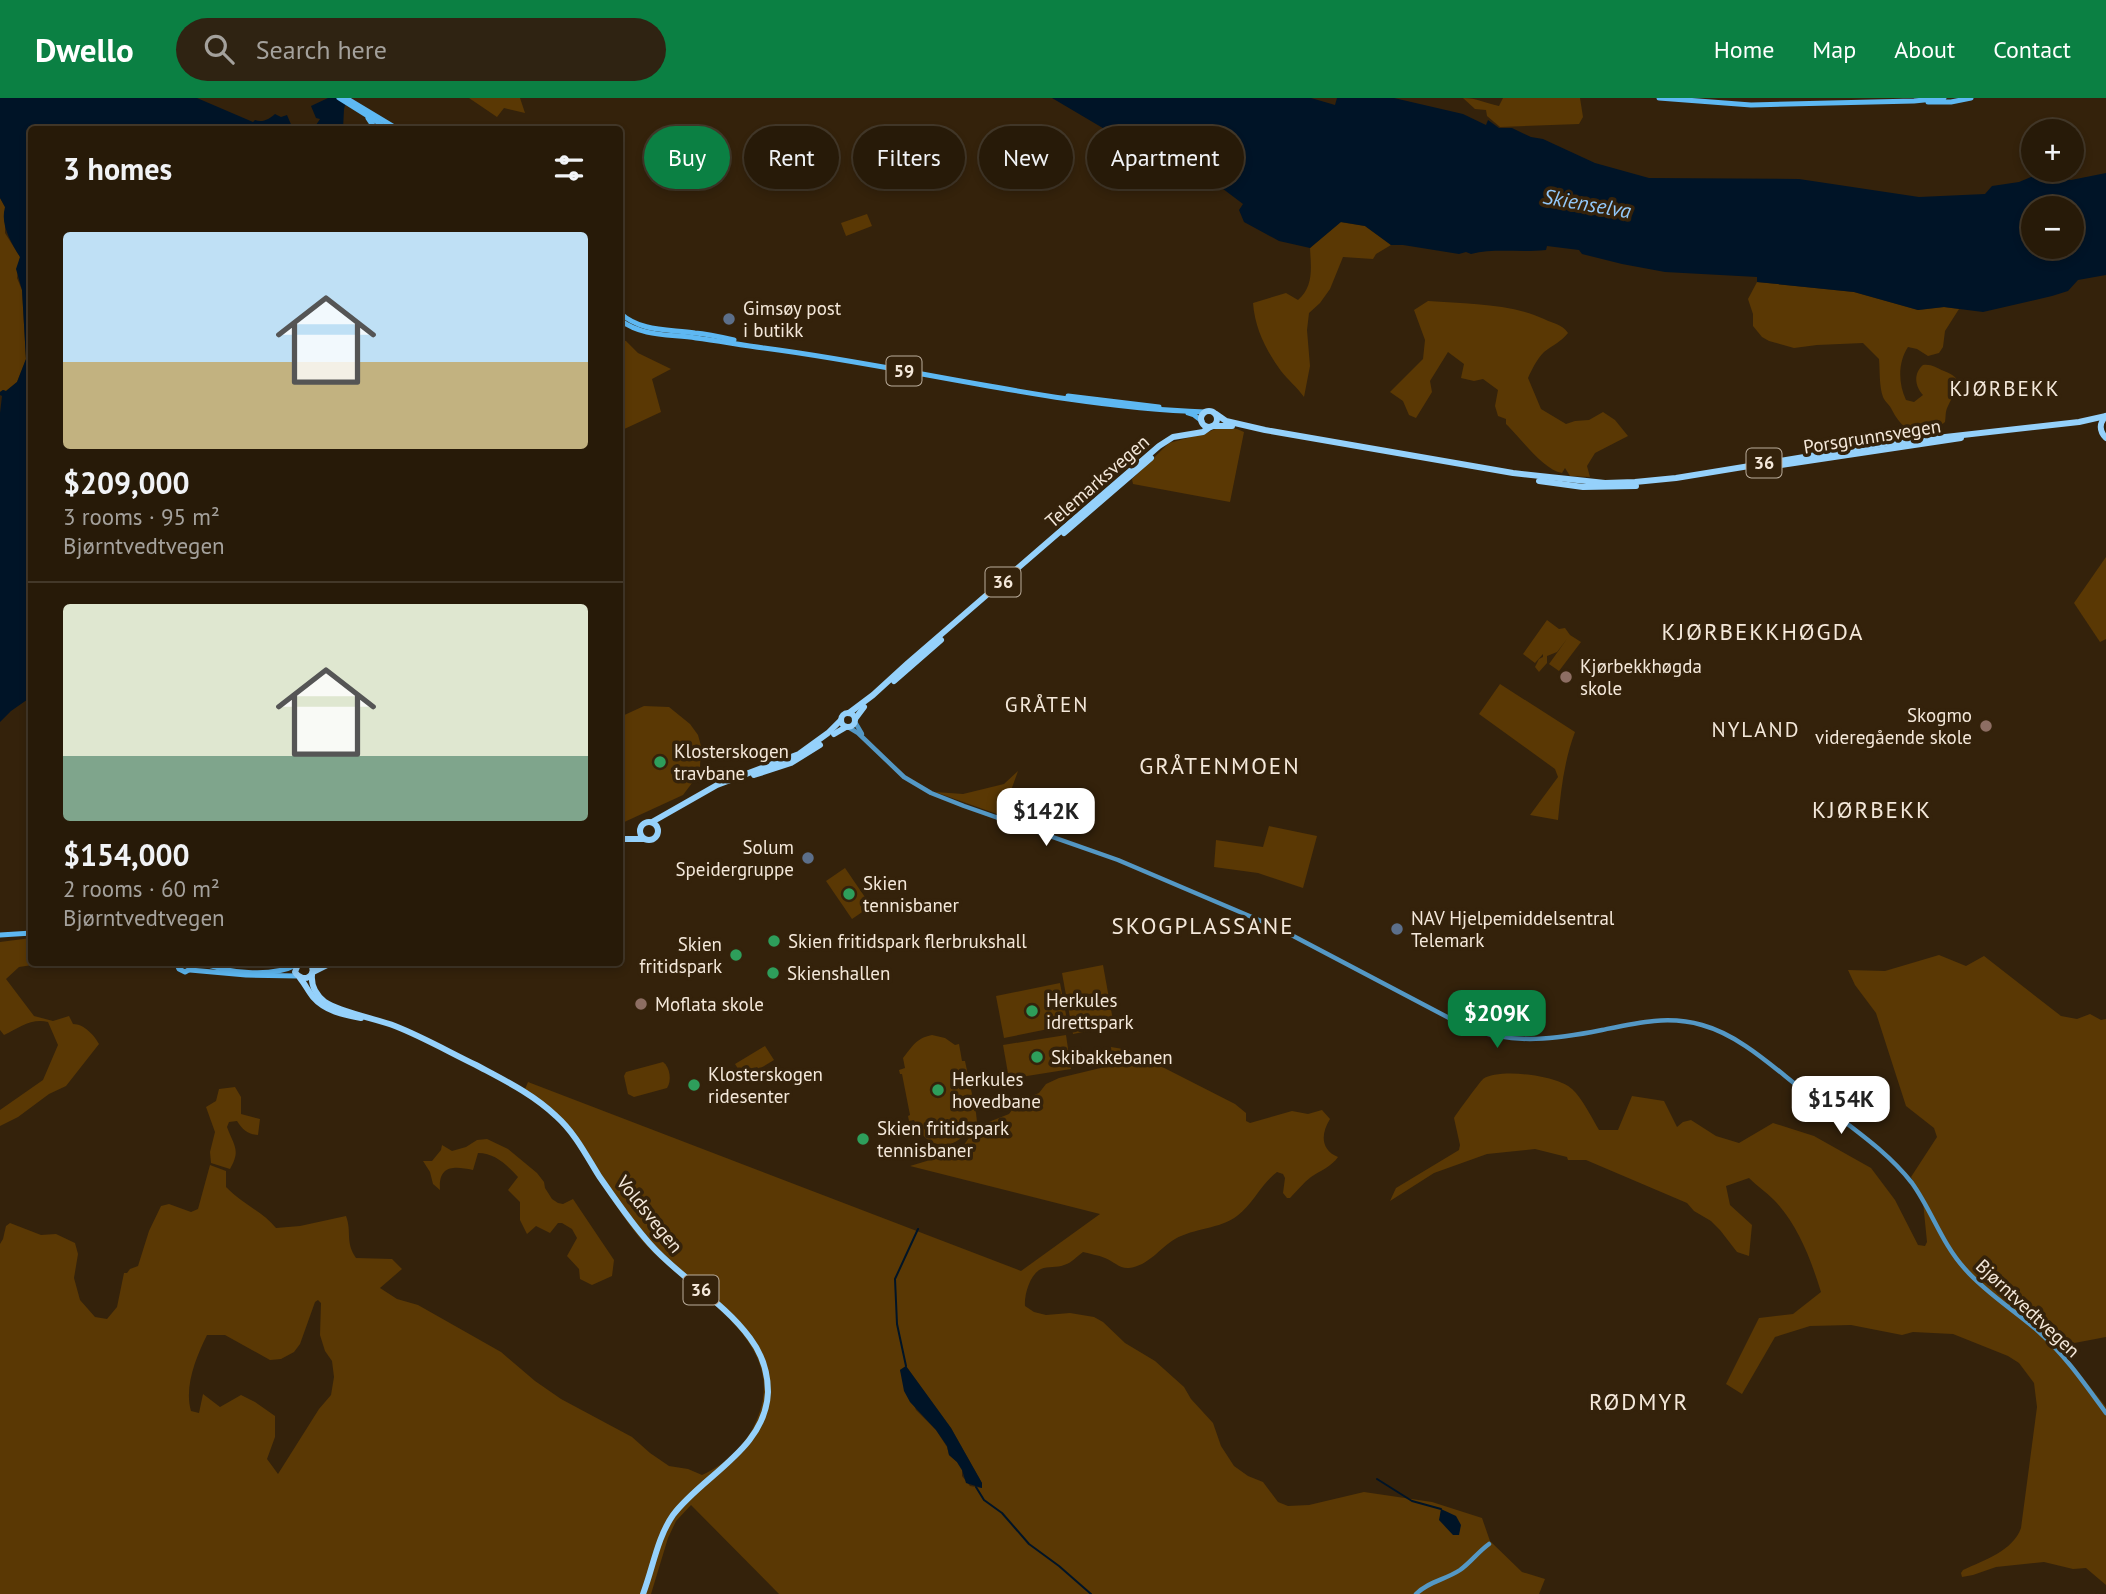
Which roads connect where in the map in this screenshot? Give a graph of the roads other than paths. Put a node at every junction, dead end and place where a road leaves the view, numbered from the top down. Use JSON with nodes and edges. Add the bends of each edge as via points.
{"nodes":[{"id":1,"x":339,"y":98,"type":"edge"},
{"id":2,"x":1659,"y":98,"type":"edge"},
{"id":3,"x":1944,"y":98,"type":"edge"},
{"id":4,"x":1971,"y":98,"type":"edge"},
{"id":5,"x":349,"y":101,"type":"edge"},
{"id":6,"x":1914,"y":101,"type":"junction"},
{"id":7,"x":360,"y":111,"type":"junction"},
{"id":8,"x":373,"y":126,"type":"edge"},
{"id":9,"x":386,"y":126,"type":"edge"},
{"id":10,"x":386,"y":126,"type":"edge"},
{"id":11,"x":623,"y":316,"type":"edge"},
{"id":12,"x":623,"y":321,"type":"edge"},
{"id":13,"x":633,"y":325,"type":"junction"},
{"id":14,"x":1178,"y":411,"type":"junction"},
{"id":15,"x":1205,"y":412,"type":"junction"},
{"id":16,"x":1216,"y":414,"type":"junction"},
{"id":17,"x":2106,"y":416,"type":"edge"},
{"id":18,"x":1202,"y":421,"type":"junction"},
{"id":19,"x":2079,"y":422,"type":"junction"},
{"id":20,"x":1211,"y":426,"type":"junction"},
{"id":21,"x":2101,"y":429,"type":"junction"},
{"id":22,"x":1265,"y":430,"type":"junction"},
{"id":23,"x":1191,"y":433,"type":"junction"},
{"id":24,"x":2106,"y":438,"type":"edge"},
{"id":25,"x":955,"y":624,"type":"junction"},
{"id":26,"x":849,"y":713,"type":"junction"},
{"id":27,"x":841,"y":720,"type":"junction"},
{"id":28,"x":855,"y":720,"type":"junction"},
{"id":29,"x":847,"y":727,"type":"junction"},
{"id":30,"x":869,"y":743,"type":"junction"},
{"id":31,"x":712,"y":789,"type":"junction"},
{"id":32,"x":675,"y":810,"type":"junction"},
{"id":33,"x":652,"y":822,"type":"junction"},
{"id":34,"x":640,"y":829,"type":"junction"},
{"id":35,"x":658,"y":830,"type":"junction"},
{"id":36,"x":623,"y":838,"type":"edge"},
{"id":37,"x":623,"y":839,"type":"edge"},
{"id":38,"x":644,"y":839,"type":"junction"},
{"id":39,"x":28,"y":933,"type":"edge"},
{"id":40,"x":0,"y":935,"type":"edge"},
{"id":41,"x":177,"y":966,"type":"edge"},
{"id":42,"x":192,"y":966,"type":"edge"},
{"id":43,"x":214,"y":966,"type":"edge"},
{"id":44,"x":293,"y":966,"type":"edge"},
{"id":45,"x":297,"y":966,"type":"edge"},
{"id":46,"x":312,"y":966,"type":"edge"},
{"id":47,"x":326,"y":966,"type":"edge"},
{"id":48,"x":190,"y":970,"type":"junction"},
{"id":49,"x":313,"y":973,"type":"junction"},
{"id":50,"x":299,"y":977,"type":"junction"},
{"id":51,"x":380,"y":1021,"type":"junction"},
{"id":52,"x":1808,"y":1094,"type":"junction"},
{"id":53,"x":1820,"y":1103,"type":"junction"},
{"id":54,"x":2106,"y":1413,"type":"edge"},
{"id":55,"x":1489,"y":1544,"type":"dead end"},
{"id":56,"x":643,"y":1594,"type":"edge"},
{"id":57,"x":1416,"y":1594,"type":"edge"}],
"edges":[{"from":1,"to":5,"type":"main road"},
{"from":2,"to":6,"type":"main road","via":[[1751,105]]},
{"from":3,"to":6,"type":"main road"},
{"from":4,"to":6,"type":"main road","via":[[1945,103]]},
{"from":5,"to":7,"type":"main road"},
{"from":5,"to":9,"type":"main road"},
{"from":7,"to":8,"type":"main road"},
{"from":7,"to":10,"type":"main road"},
{"from":11,"to":13,"type":"main road","number":"59"},
{"from":12,"to":13,"type":"main road","number":"59"},
{"from":13,"to":14,"type":"main road","name":"Porsgrunnsvegen","number":"59","via":[[1048,395]]},
{"from":14,"to":15,"type":"main road","name":"Porsgrunnsvegen","number":"59"},
{"from":14,"to":18,"type":"main road","name":"Porsgrunnsvegen","number":"59"},
{"from":15,"to":16,"type":"highway","name":"Porsgrunnsvegen","number":"36"},
{"from":15,"to":18,"type":"highway","number":"36"},
{"from":16,"to":20,"type":"highway","via":[[1217,421]]},
{"from":16,"to":22,"type":"highway","name":"Porsgrunnsvegen","number":"36","via":[[1229,422]]},
{"from":17,"to":19,"type":"highway","name":"Porsgrunnsvegen","number":"36"},
{"from":17,"to":21,"type":"highway","number":"36"},
{"from":18,"to":20,"type":"highway","name":"Porsgrunnsvegen","number":"36"},
{"from":18,"to":23,"type":"highway","name":"Telemarksvegen","number":"36"},
{"from":19,"to":21,"type":"highway","name":"Porsgrunnsvegen","number":"36"},
{"from":19,"to":22,"type":"highway","name":"Porsgrunnsvegen","number":"36","via":[[1626,486],[1537,480]]},
{"from":20,"to":22,"type":"highway","name":"Porsgrunnsvegen","number":"36"},
{"from":20,"to":23,"type":"highway","name":"Telemarksvegen","number":"36"},
{"from":21,"to":24,"type":"highway"},
{"from":23,"to":25,"type":"highway","name":"Telemarksvegen","number":"36","via":[[1173,437],[1112,486]]},
{"from":25,"to":26,"type":"highway","name":"Telemarksvegen","number":"36"},
{"from":25,"to":28,"type":"highway","name":"Telemarksvegen","number":"36"},
{"from":26,"to":27,"type":"highway","name":"Telemarksvegen","number":"36"},
{"from":26,"to":28,"type":"highway"},
{"from":27,"to":29,"type":"highway"},
{"from":27,"to":31,"type":"highway","name":"Telemarksvegen","number":"36","via":[[799,754]]},
{"from":28,"to":29,"type":"highway","name":"Telemarksvegen","number":"36"},
{"from":28,"to":30,"type":"main road"},
{"from":29,"to":30,"type":"main road"},
{"from":29,"to":31,"type":"highway","name":"Telemarksvegen","number":"36","via":[[799,759]]},
{"from":30,"to":52,"type":"main road","via":[[895,770],[930,793],[1118,860],[1280,929],[1471,1029],[1527,1040],[1679,1020],[1736,1040]]},
{"from":31,"to":32,"type":"highway","name":"Telemarksvegen","number":"36"},
{"from":32,"to":33,"type":"highway","name":"Telemarksvegen","number":"36"},
{"from":32,"to":35,"type":"highway","name":"Telemarksvegen","number":"36"},
{"from":33,"to":34,"type":"highway","name":"Telemarksvegen","number":"36","via":[[645,822]]},
{"from":33,"to":35,"type":"highway"},
{"from":34,"to":36,"type":"highway","name":"Telemarksvegen","number":"36"},
{"from":34,"to":38,"type":"highway"},
{"from":35,"to":38,"type":"highway","name":"Telemarksvegen","number":"36","via":[[652,839]]},
{"from":37,"to":38,"type":"highway","name":"Telemarksvegen","number":"36"},
{"from":39,"to":40,"type":"main road"},
{"from":41,"to":48,"type":"main road"},
{"from":42,"to":48,"type":"main road"},
{"from":43,"to":44,"type":"main road","via":[[261,972]]},
{"from":45,"to":50,"type":"highway","number":"36"},
{"from":46,"to":49,"type":"highway","number":"36"},
{"from":47,"to":49,"type":"highway"},
{"from":48,"to":50,"type":"main road"},
{"from":49,"to":50,"type":"highway","via":[[307,979]]},
{"from":49,"to":51,"type":"highway","name":"Voldsvegen","number":"36","via":[[313,987],[328,1004]]},
{"from":50,"to":51,"type":"highway","name":"Voldsvegen","number":"36","via":[[324,1006]]},
{"from":51,"to":56,"type":"highway","name":"Voldsvegen","number":"36","via":[[495,1075],[555,1115],[649,1243],[733,1318],[759,1353],[768,1392],[759,1425],[672,1517]]},
{"from":52,"to":53,"type":"main road","via":[[1818,1093]]},
{"from":52,"to":53,"type":"main road","via":[[1809,1104]]},
{"from":53,"to":54,"type":"main road","name":"Bjørntvedtvegen","via":[[1903,1173],[1962,1266],[2051,1344]]},
{"from":55,"to":57,"type":"main road","via":[[1460,1570]]}]}
